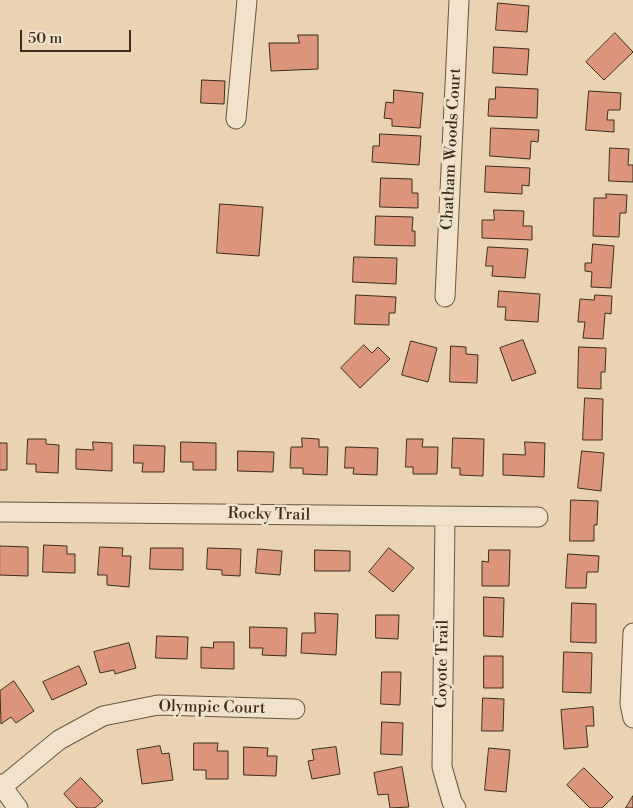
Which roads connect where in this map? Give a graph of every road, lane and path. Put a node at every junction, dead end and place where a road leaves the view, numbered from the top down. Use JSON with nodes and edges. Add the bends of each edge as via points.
{"nodes":[{"id":1,"x":247,"y":0,"type":"edge"},
{"id":2,"x":459,"y":0,"type":"edge"},
{"id":3,"x":236,"y":119,"type":"dead end"},
{"id":4,"x":445,"y":297,"type":"dead end"},
{"id":5,"x":0,"y":512,"type":"edge"},
{"id":6,"x":445,"y":517,"type":"junction"},
{"id":7,"x":538,"y":517,"type":"dead end"},
{"id":8,"x":633,"y":633,"type":"edge"},
{"id":9,"x":295,"y":709,"type":"dead end"},
{"id":10,"x":633,"y":718,"type":"edge"},
{"id":11,"x":1,"y":786,"type":"edge"},
{"id":12,"x":18,"y":808,"type":"edge"},
{"id":13,"x":456,"y":808,"type":"edge"}],
"edges":[{"from":1,"to":3,"type":"street"},
{"from":2,"to":4,"type":"street","name":"Chatham Woods Court"},
{"from":5,"to":6,"type":"street","name":"Rocky Trail"},
{"from":6,"to":7,"type":"street","name":"Rocky Trail"},
{"from":6,"to":13,"type":"street","name":"Coyote Trail","via":[[442,766]]},
{"from":8,"to":10,"type":"street","via":[[630,704]]},
{"from":9,"to":11,"type":"street","name":"Olympic Court","via":[[158,705],[103,716],[59,740]]},
{"from":11,"to":12,"type":"street"}]}
